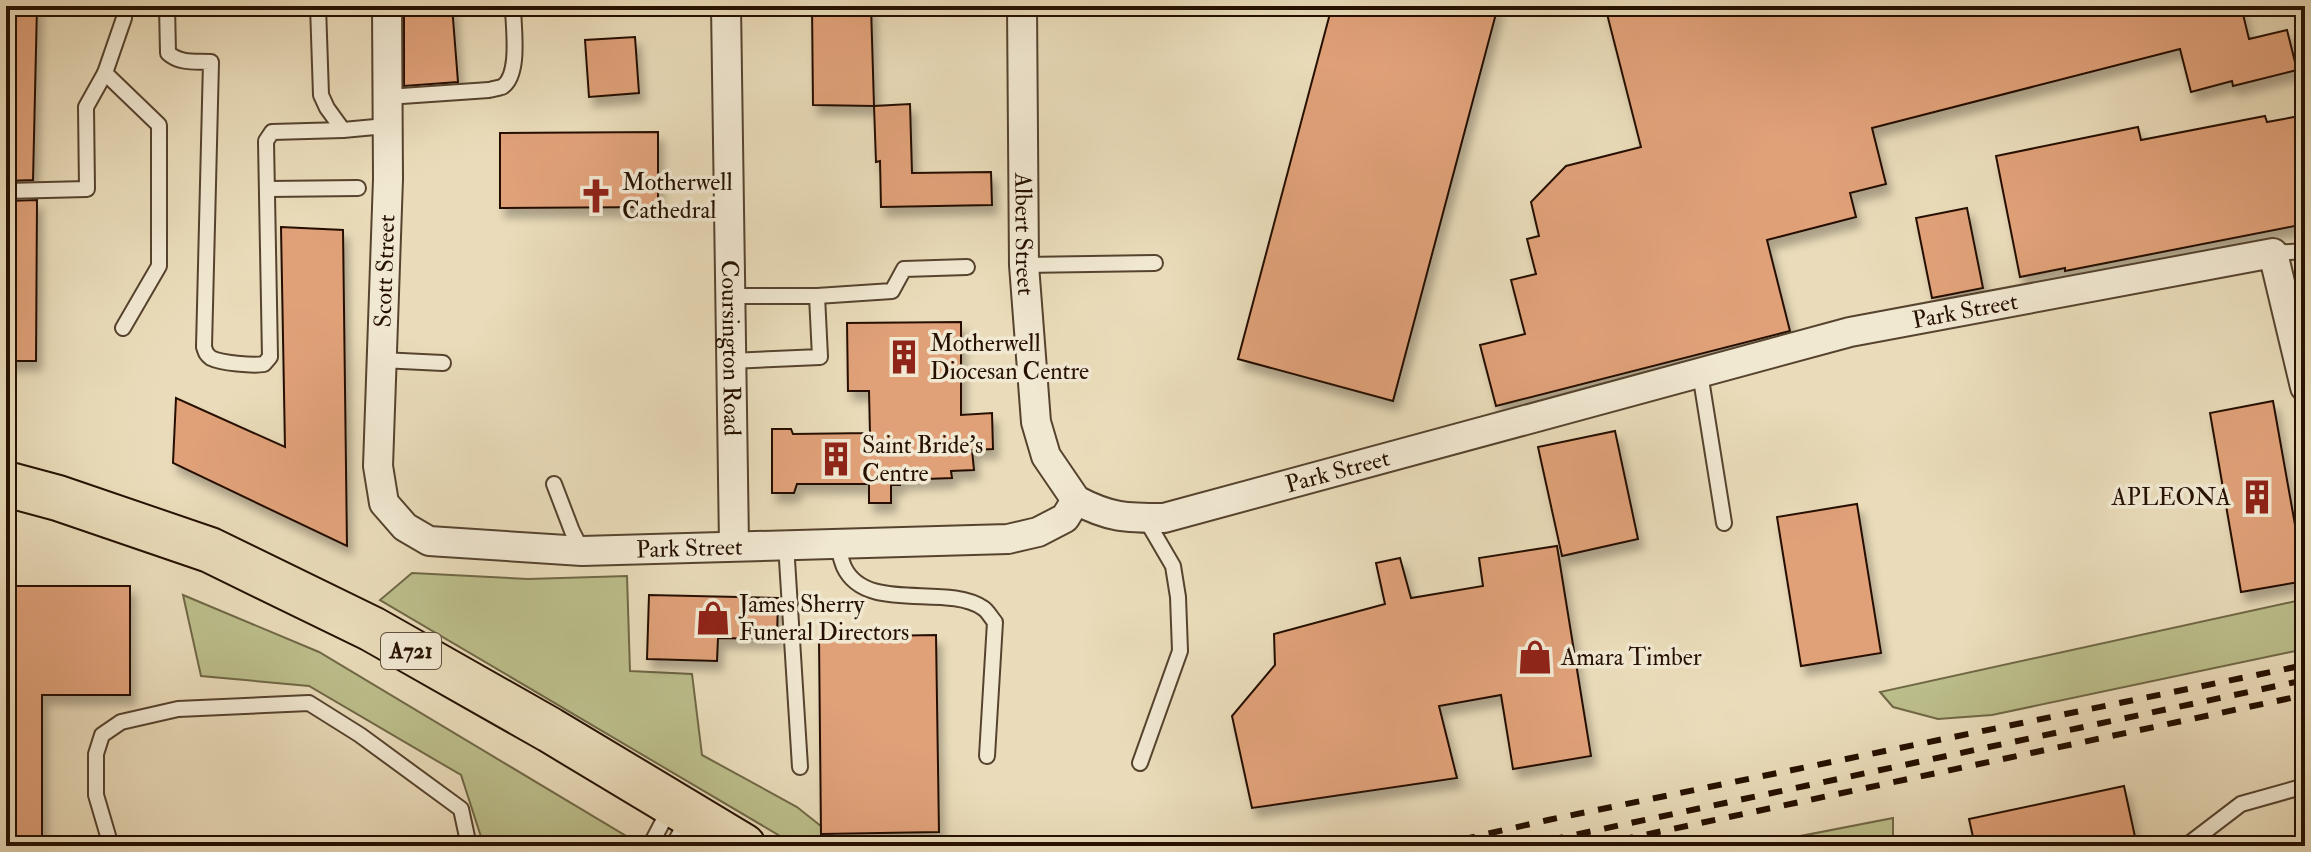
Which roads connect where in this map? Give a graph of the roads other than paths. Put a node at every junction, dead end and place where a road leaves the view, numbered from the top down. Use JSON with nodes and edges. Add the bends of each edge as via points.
{"nodes":[{"id":1,"x":124,"y":6,"type":"edge"},
{"id":2,"x":318,"y":6,"type":"edge"},
{"id":3,"x":387,"y":6,"type":"edge"},
{"id":4,"x":513,"y":6,"type":"edge"},
{"id":5,"x":726,"y":6,"type":"edge"},
{"id":6,"x":1022,"y":6,"type":"edge"},
{"id":7,"x":167,"y":10,"type":"edge"},
{"id":8,"x":105,"y":73,"type":"junction"},
{"id":9,"x":387,"y":97,"type":"junction"},
{"id":10,"x":386,"y":126,"type":"junction"},
{"id":11,"x":343,"y":130,"type":"junction"},
{"id":12,"x":358,"y":188,"type":"dead end"},
{"id":13,"x":268,"y":189,"type":"junction"},
{"id":14,"x":6,"y":191,"type":"edge"},
{"id":15,"x":2305,"y":251,"type":"edge"},
{"id":16,"x":2273,"y":253,"type":"junction"},
{"id":17,"x":1155,"y":263,"type":"dead end"},
{"id":18,"x":1024,"y":265,"type":"junction"},
{"id":19,"x":967,"y":267,"type":"dead end"},
{"id":20,"x":730,"y":296,"type":"junction"},
{"id":21,"x":817,"y":296,"type":"junction"},
{"id":22,"x":123,"y":328,"type":"dead end"},
{"id":23,"x":381,"y":360,"type":"junction"},
{"id":24,"x":730,"y":361,"type":"junction"},
{"id":25,"x":443,"y":363,"type":"dead end"},
{"id":26,"x":1700,"y":373,"type":"junction"},
{"id":27,"x":2305,"y":387,"type":"edge"},
{"id":28,"x":6,"y":483,"type":"edge"},
{"id":29,"x":554,"y":484,"type":"dead end"},
{"id":30,"x":1076,"y":500,"type":"junction"},
{"id":31,"x":1145,"y":518,"type":"junction"},
{"id":32,"x":1724,"y":523,"type":"dead end"},
{"id":33,"x":405,"y":527,"type":"joint"},
{"id":34,"x":837,"y":543,"type":"junction"},
{"id":35,"x":786,"y":544,"type":"junction"},
{"id":36,"x":734,"y":545,"type":"junction"},
{"id":37,"x":582,"y":551,"type":"junction"},
{"id":38,"x":987,"y":756,"type":"dead end"},
{"id":39,"x":1140,"y":763,"type":"dead end"},
{"id":40,"x":800,"y":767,"type":"dead end"},
{"id":41,"x":2305,"y":786,"type":"edge"},
{"id":42,"x":679,"y":821,"type":"edge"},
{"id":43,"x":111,"y":846,"type":"edge"},
{"id":44,"x":469,"y":846,"type":"edge"},
{"id":45,"x":650,"y":846,"type":"edge"},
{"id":46,"x":743,"y":846,"type":"edge"},
{"id":47,"x":2186,"y":846,"type":"edge"}],
"edges":[{"from":1,"to":8,"type":"lane"},
{"from":2,"to":11,"type":"lane","via":[[321,95]]},
{"from":3,"to":9,"type":"street","name":"Scott Street"},
{"from":4,"to":9,"type":"lane","via":[[514,64],[501,87]]},
{"from":5,"to":20,"type":"street","name":"Coursington Road"},
{"from":6,"to":18,"type":"street","name":"Albert Street"},
{"from":7,"to":13,"type":"lane","via":[[168,53],[182,61],[211,62],[204,347],[214,360],[256,365],[270,357]]},
{"from":8,"to":14,"type":"lane","via":[[86,107],[87,189]]},
{"from":8,"to":22,"type":"lane","via":[[159,125],[159,266]]},
{"from":9,"to":10,"type":"street","name":"Scott Street"},
{"from":10,"to":11,"type":"lane"},
{"from":10,"to":23,"type":"street","name":"Scott Street"},
{"from":11,"to":13,"type":"lane","via":[[272,132],[266,141]]},
{"from":12,"to":13,"type":"lane"},
{"from":15,"to":16,"type":"lane"},
{"from":16,"to":26,"type":"street","name":"Park Street","via":[[1850,332]]},
{"from":16,"to":27,"type":"street"},
{"from":17,"to":18,"type":"lane"},
{"from":18,"to":30,"type":"street","name":"Albert Street","via":[[1036,422],[1046,456]]},
{"from":19,"to":21,"type":"lane","via":[[904,269],[892,291]]},
{"from":20,"to":21,"type":"lane"},
{"from":20,"to":24,"type":"street","name":"Coursington Road"},
{"from":21,"to":24,"type":"lane","via":[[820,357]]},
{"from":23,"to":25,"type":"lane"},
{"from":23,"to":33,"type":"street","name":"Scott Street","via":[[378,466],[384,503]]},
{"from":24,"to":36,"type":"street","name":"Coursington Road"},
{"from":26,"to":31,"type":"street","name":"Park Street","via":[[1164,518]]},
{"from":26,"to":32,"type":"lane"},
{"from":28,"to":42,"type":"main road","number":"A721","via":[[210,550],[372,629],[550,730]]},
{"from":29,"to":37,"type":"lane"},
{"from":30,"to":31,"type":"street","name":"Park Street","via":[[1099,512]]},
{"from":30,"to":34,"type":"street","name":"Park Street","via":[[1065,518],[1008,539]]},
{"from":31,"to":39,"type":"lane","via":[[1173,566],[1180,651]]},
{"from":33,"to":37,"type":"street","name":"Park Street","via":[[429,541]]},
{"from":34,"to":35,"type":"street","name":"Park Street"},
{"from":34,"to":38,"type":"lane","via":[[845,570],[876,592],[969,602],[985,609],[995,622]]},
{"from":35,"to":36,"type":"street","name":"Park Street"},
{"from":35,"to":40,"type":"lane"},
{"from":36,"to":37,"type":"street","name":"Park Street"},
{"from":41,"to":47,"type":"lane","via":[[2241,804]]},
{"from":42,"to":45,"type":"lane"},
{"from":42,"to":46,"type":"main road","number":"A721"},
{"from":43,"to":44,"type":"lane","via":[[96,795],[96,754],[102,735],[121,722],[178,709],[309,703],[461,809]]}]}
